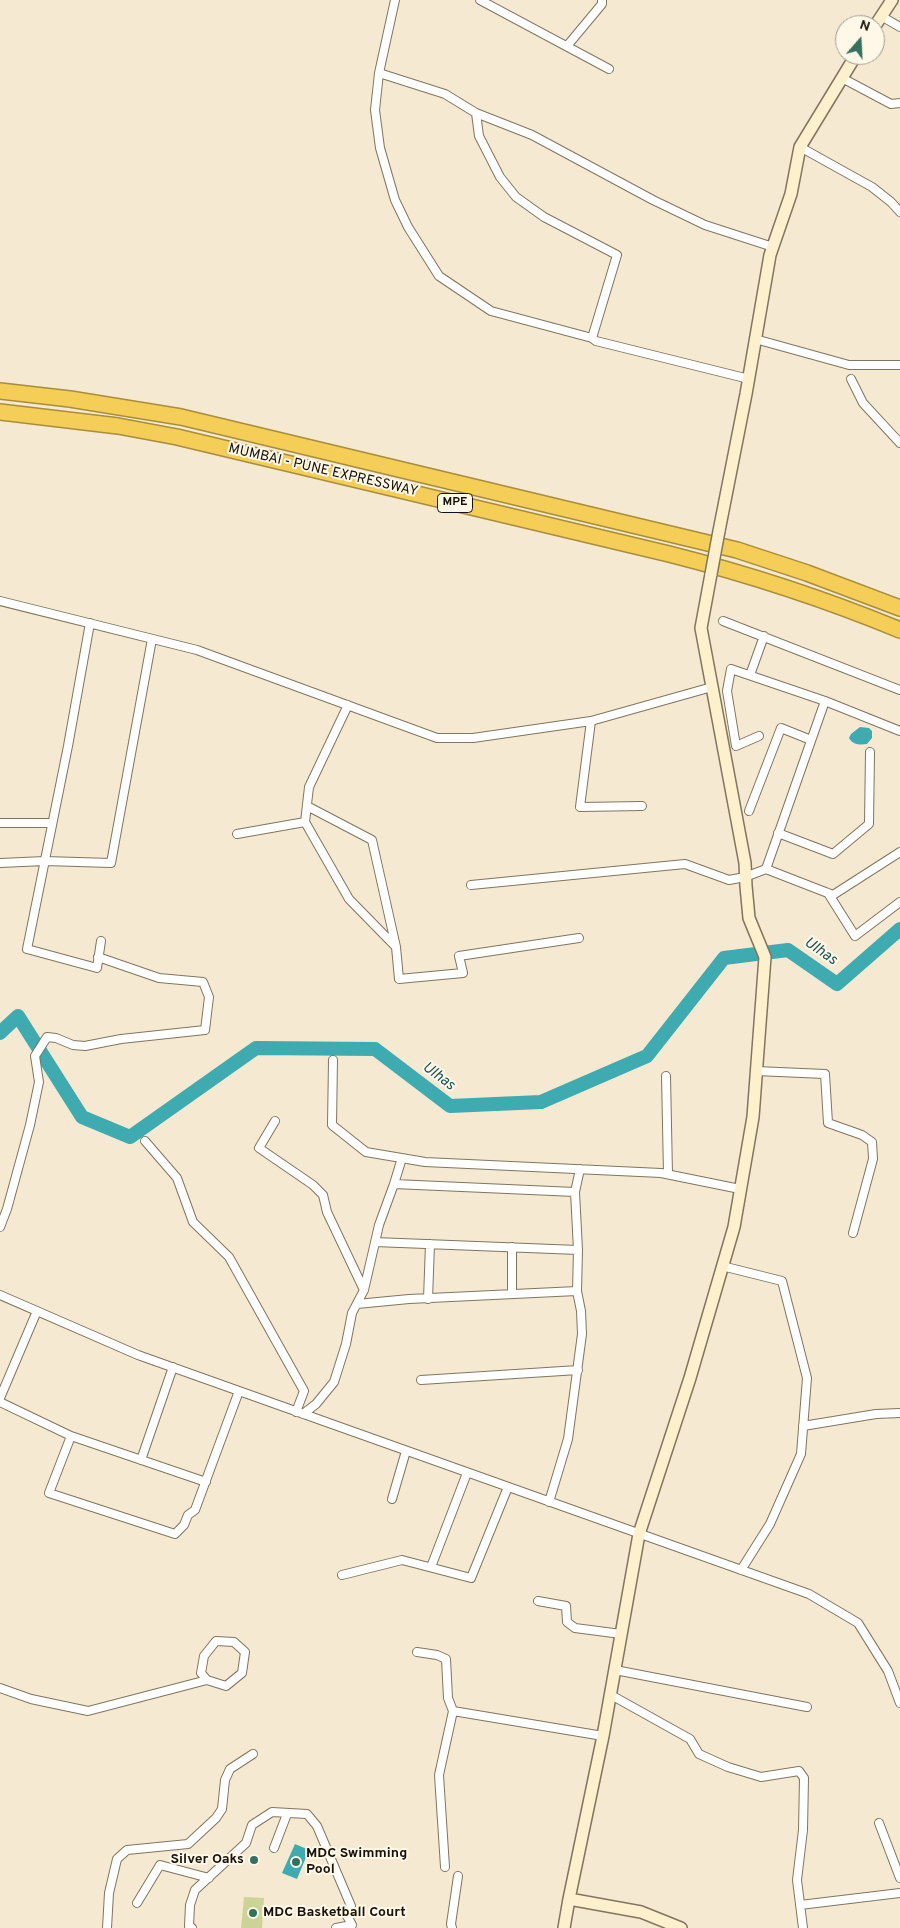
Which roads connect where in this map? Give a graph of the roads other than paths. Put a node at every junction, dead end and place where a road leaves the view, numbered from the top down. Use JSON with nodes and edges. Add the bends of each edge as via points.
{"nodes":[{"id":1,"x":395,"y":0,"type":"edge"},
{"id":2,"x":480,"y":0,"type":"edge"},
{"id":3,"x":602,"y":0,"type":"edge"},
{"id":4,"x":892,"y":0,"type":"edge"},
{"id":5,"x":882,"y":15,"type":"edge"},
{"id":6,"x":885,"y":23,"type":"edge"},
{"id":7,"x":900,"y":28,"type":"edge"},
{"id":8,"x":567,"y":46,"type":"junction"},
{"id":9,"x":850,"y":65,"type":"edge"},
{"id":10,"x":609,"y":69,"type":"dead end"},
{"id":11,"x":379,"y":73,"type":"junction"},
{"id":12,"x":842,"y":78,"type":"junction"},
{"id":13,"x":900,"y":103,"type":"edge"},
{"id":14,"x":476,"y":113,"type":"junction"},
{"id":15,"x":800,"y":146,"type":"junction"},
{"id":16,"x":900,"y":212,"type":"edge"},
{"id":17,"x":773,"y":248,"type":"junction"},
{"id":18,"x":592,"y":338,"type":"junction"},
{"id":19,"x":755,"y":339,"type":"junction"},
{"id":20,"x":900,"y":365,"type":"edge"},
{"id":21,"x":851,"y":379,"type":"dead end"},
{"id":22,"x":749,"y":380,"type":"junction"},
{"id":23,"x":0,"y":391,"type":"edge"},
{"id":24,"x":0,"y":412,"type":"edge"},
{"id":25,"x":900,"y":443,"type":"edge"},
{"id":26,"x":0,"y":601,"type":"edge"},
{"id":27,"x":900,"y":608,"type":"edge"},
{"id":28,"x":723,"y":621,"type":"dead end"},
{"id":29,"x":90,"y":623,"type":"junction"},
{"id":30,"x":900,"y":630,"type":"edge"},
{"id":31,"x":764,"y":636,"type":"junction"},
{"id":32,"x":152,"y":639,"type":"junction"},
{"id":33,"x":750,"y":675,"type":"junction"},
{"id":34,"x":712,"y":687,"type":"junction"},
{"id":35,"x":900,"y":690,"type":"edge"},
{"id":36,"x":825,"y":701,"type":"junction"},
{"id":37,"x":348,"y":705,"type":"junction"},
{"id":38,"x":591,"y":721,"type":"junction"},
{"id":39,"x":900,"y":731,"type":"edge"},
{"id":40,"x":759,"y":736,"type":"dead end"},
{"id":41,"x":812,"y":740,"type":"junction"},
{"id":42,"x":870,"y":752,"type":"dead end"},
{"id":43,"x":307,"y":806,"type":"junction"},
{"id":44,"x":642,"y":806,"type":"dead end"},
{"id":45,"x":749,"y":811,"type":"dead end"},
{"id":46,"x":305,"y":822,"type":"junction"},
{"id":47,"x":0,"y":823,"type":"edge"},
{"id":48,"x":52,"y":823,"type":"junction"},
{"id":49,"x":778,"y":833,"type":"junction"},
{"id":50,"x":237,"y":834,"type":"dead end"},
{"id":51,"x":900,"y":852,"type":"edge"},
{"id":52,"x":45,"y":861,"type":"junction"},
{"id":53,"x":0,"y":863,"type":"edge"},
{"id":54,"x":766,"y":869,"type":"junction"},
{"id":55,"x":746,"y":877,"type":"junction"},
{"id":56,"x":471,"y":885,"type":"dead end"},
{"id":57,"x":828,"y":893,"type":"junction"},
{"id":58,"x":900,"y":902,"type":"edge"},
{"id":59,"x":579,"y":938,"type":"dead end"},
{"id":60,"x":100,"y":941,"type":"dead end"},
{"id":61,"x":396,"y":947,"type":"junction"},
{"id":62,"x":98,"y":957,"type":"junction"},
{"id":63,"x":333,"y":1060,"type":"dead end"},
{"id":64,"x":756,"y":1071,"type":"junction"},
{"id":65,"x":666,"y":1076,"type":"dead end"},
{"id":66,"x":275,"y":1121,"type":"dead end"},
{"id":67,"x":145,"y":1141,"type":"dead end"},
{"id":68,"x":402,"y":1158,"type":"junction"},
{"id":69,"x":580,"y":1169,"type":"junction"},
{"id":70,"x":668,"y":1174,"type":"junction"},
{"id":71,"x":394,"y":1184,"type":"junction"},
{"id":72,"x":740,"y":1189,"type":"junction"},
{"id":73,"x":575,"y":1192,"type":"junction"},
{"id":74,"x":0,"y":1227,"type":"edge"},
{"id":75,"x":854,"y":1233,"type":"dead end"},
{"id":76,"x":375,"y":1242,"type":"junction"},
{"id":77,"x":430,"y":1244,"type":"junction"},
{"id":78,"x":512,"y":1247,"type":"junction"},
{"id":79,"x":578,"y":1250,"type":"junction"},
{"id":80,"x":722,"y":1266,"type":"junction"},
{"id":81,"x":364,"y":1290,"type":"junction"},
{"id":82,"x":577,"y":1291,"type":"junction"},
{"id":83,"x":512,"y":1294,"type":"junction"},
{"id":84,"x":0,"y":1295,"type":"edge"},
{"id":85,"x":428,"y":1299,"type":"junction"},
{"id":86,"x":357,"y":1304,"type":"junction"},
{"id":87,"x":37,"y":1311,"type":"junction"},
{"id":88,"x":173,"y":1367,"type":"junction"},
{"id":89,"x":578,"y":1370,"type":"junction"},
{"id":90,"x":421,"y":1380,"type":"dead end"},
{"id":91,"x":239,"y":1391,"type":"junction"},
{"id":92,"x":0,"y":1398,"type":"edge"},
{"id":93,"x":0,"y":1402,"type":"edge"},
{"id":94,"x":300,"y":1413,"type":"junction"},
{"id":95,"x":900,"y":1414,"type":"edge"},
{"id":96,"x":803,"y":1426,"type":"junction"},
{"id":97,"x":71,"y":1436,"type":"junction"},
{"id":98,"x":406,"y":1451,"type":"junction"},
{"id":99,"x":141,"y":1460,"type":"junction"},
{"id":100,"x":467,"y":1473,"type":"junction"},
{"id":101,"x":206,"y":1482,"type":"junction"},
{"id":102,"x":508,"y":1487,"type":"junction"},
{"id":103,"x":392,"y":1500,"type":"dead end"},
{"id":104,"x":549,"y":1502,"type":"junction"},
{"id":105,"x":639,"y":1534,"type":"junction"},
{"id":106,"x":431,"y":1567,"type":"junction"},
{"id":107,"x":741,"y":1570,"type":"junction"},
{"id":108,"x":342,"y":1575,"type":"dead end"},
{"id":109,"x":538,"y":1601,"type":"dead end"},
{"id":110,"x":622,"y":1634,"type":"junction"},
{"id":111,"x":417,"y":1652,"type":"dead end"},
{"id":112,"x":615,"y":1670,"type":"junction"},
{"id":113,"x":207,"y":1680,"type":"junction"},
{"id":114,"x":0,"y":1688,"type":"edge"},
{"id":115,"x":611,"y":1695,"type":"junction"},
{"id":116,"x":900,"y":1703,"type":"edge"},
{"id":117,"x":807,"y":1707,"type":"dead end"},
{"id":118,"x":453,"y":1711,"type":"junction"},
{"id":119,"x":603,"y":1736,"type":"junction"},
{"id":120,"x":253,"y":1754,"type":"dead end"},
{"id":121,"x":287,"y":1814,"type":"junction"},
{"id":122,"x":879,"y":1823,"type":"dead end"},
{"id":123,"x":274,"y":1848,"type":"dead end"},
{"id":124,"x":445,"y":1867,"type":"dead end"},
{"id":125,"x":458,"y":1876,"type":"dead end"},
{"id":126,"x":209,"y":1878,"type":"junction"},
{"id":127,"x":900,"y":1878,"type":"edge"},
{"id":128,"x":900,"y":1893,"type":"edge"},
{"id":129,"x":570,"y":1899,"type":"junction"},
{"id":130,"x":137,"y":1903,"type":"dead end"},
{"id":131,"x":800,"y":1904,"type":"junction"},
{"id":132,"x":107,"y":1928,"type":"edge"},
{"id":133,"x":192,"y":1928,"type":"edge"},
{"id":134,"x":336,"y":1928,"type":"edge"},
{"id":135,"x":452,"y":1928,"type":"edge"},
{"id":136,"x":564,"y":1928,"type":"edge"},
{"id":137,"x":681,"y":1928,"type":"edge"},
{"id":138,"x":803,"y":1928,"type":"edge"}],
"edges":[{"from":1,"to":11,"type":"street"},
{"from":2,"to":8,"type":"street"},
{"from":3,"to":8,"type":"street"},
{"from":4,"to":5,"type":"street"},
{"from":6,"to":7,"type":"street"},
{"from":8,"to":10,"type":"street"},
{"from":9,"to":12,"type":"street"},
{"from":11,"to":14,"type":"street","via":[[445,94]]},
{"from":11,"to":18,"type":"street","via":[[376,120],[380,148],[395,200],[439,276],[492,311]]},
{"from":12,"to":13,"type":"street","via":[[891,104]]},
{"from":12,"to":15,"type":"street"},
{"from":14,"to":17,"type":"street","via":[[532,135],[705,225]]},
{"from":14,"to":18,"type":"street","via":[[478,136],[500,177],[516,197],[544,217],[617,255]]},
{"from":15,"to":16,"type":"street","via":[[872,187]]},
{"from":15,"to":17,"type":"street","via":[[791,194]]},
{"from":17,"to":19,"type":"street"},
{"from":18,"to":22,"type":"street"},
{"from":19,"to":20,"type":"street","via":[[849,365]]},
{"from":19,"to":22,"type":"street"},
{"from":21,"to":25,"type":"street","via":[[863,403]]},
{"from":22,"to":34,"type":"street","bridge":true,"via":[[701,628]]},
{"from":23,"to":27,"type":"highway","name":"MUMBAI - PUNE EXPRESSWAY","number":"MPE","via":[[138,409],[290,442],[737,550]]},
{"from":24,"to":30,"type":"highway","name":"MUMBAI - PUNE EXPRESSWAY","number":"MPE","via":[[178,437],[669,554],[800,592]]},
{"from":26,"to":29,"type":"street"},
{"from":28,"to":31,"type":"street"},
{"from":29,"to":32,"type":"street"},
{"from":29,"to":48,"type":"street"},
{"from":31,"to":33,"type":"street"},
{"from":31,"to":35,"type":"street"},
{"from":32,"to":37,"type":"street","via":[[197,650]]},
{"from":32,"to":52,"type":"street","via":[[111,863]]},
{"from":33,"to":36,"type":"street"},
{"from":33,"to":40,"type":"street","via":[[731,669],[727,691],[736,746]]},
{"from":34,"to":38,"type":"street"},
{"from":34,"to":55,"type":"street"},
{"from":36,"to":39,"type":"street"},
{"from":36,"to":41,"type":"street"},
{"from":37,"to":38,"type":"street","via":[[437,738],[473,738]]},
{"from":37,"to":43,"type":"street","via":[[309,787]]},
{"from":38,"to":44,"type":"street","via":[[580,807]]},
{"from":41,"to":45,"type":"street","via":[[781,728]]},
{"from":41,"to":49,"type":"street"},
{"from":42,"to":49,"type":"street","via":[[868,824],[833,854]]},
{"from":43,"to":46,"type":"street"},
{"from":43,"to":61,"type":"street","via":[[372,840]]},
{"from":46,"to":50,"type":"street"},
{"from":46,"to":61,"type":"street","via":[[349,898]]},
{"from":47,"to":48,"type":"street"},
{"from":48,"to":52,"type":"street"},
{"from":49,"to":54,"type":"street"},
{"from":51,"to":57,"type":"street","via":[[833,895]]},
{"from":52,"to":53,"type":"street"},
{"from":52,"to":62,"type":"street","via":[[27,950],[97,968]]},
{"from":54,"to":55,"type":"street"},
{"from":54,"to":57,"type":"street"},
{"from":55,"to":56,"type":"street","via":[[729,880],[685,864]]},
{"from":55,"to":64,"type":"street","via":[[749,918],[765,957]]},
{"from":57,"to":58,"type":"street","via":[[855,936]]},
{"from":59,"to":61,"type":"street","via":[[459,956],[463,973],[398,979]]},
{"from":60,"to":62,"type":"street"},
{"from":62,"to":74,"type":"street","via":[[159,978],[203,982],[209,996],[205,1030],[122,1038],[85,1046],[47,1037],[35,1056],[39,1082]]},
{"from":63,"to":68,"type":"street","via":[[332,1125],[366,1152]]},
{"from":64,"to":72,"type":"street","via":[[753,1117]]},
{"from":64,"to":75,"type":"street","via":[[825,1074],[828,1124],[862,1135],[872,1142],[873,1160]]},
{"from":65,"to":70,"type":"street"},
{"from":66,"to":81,"type":"street","via":[[259,1148],[323,1195],[327,1212]]},
{"from":67,"to":94,"type":"street","via":[[177,1178],[193,1222],[229,1257],[304,1391]]},
{"from":68,"to":69,"type":"street","via":[[425,1162]]},
{"from":68,"to":71,"type":"street"},
{"from":69,"to":70,"type":"street"},
{"from":69,"to":73,"type":"street"},
{"from":70,"to":72,"type":"street"},
{"from":71,"to":73,"type":"street"},
{"from":71,"to":76,"type":"street"},
{"from":72,"to":80,"type":"street","via":[[734,1226]]},
{"from":73,"to":79,"type":"street"},
{"from":76,"to":77,"type":"street"},
{"from":76,"to":81,"type":"street"},
{"from":77,"to":78,"type":"street"},
{"from":77,"to":85,"type":"street"},
{"from":78,"to":79,"type":"street"},
{"from":78,"to":83,"type":"street"},
{"from":79,"to":82,"type":"street"},
{"from":80,"to":96,"type":"street","via":[[782,1281],[807,1378]]},
{"from":80,"to":105,"type":"street","via":[[690,1378]]},
{"from":81,"to":86,"type":"street"},
{"from":82,"to":83,"type":"street"},
{"from":82,"to":89,"type":"street","via":[[582,1334]]},
{"from":83,"to":85,"type":"street"},
{"from":84,"to":87,"type":"street"},
{"from":85,"to":86,"type":"street"},
{"from":86,"to":94,"type":"street","via":[[334,1382],[316,1404]]},
{"from":87,"to":88,"type":"street"},
{"from":87,"to":92,"type":"street"},
{"from":88,"to":91,"type":"street"},
{"from":88,"to":99,"type":"street"},
{"from":89,"to":90,"type":"street"},
{"from":89,"to":104,"type":"street","via":[[568,1439]]},
{"from":91,"to":94,"type":"street"},
{"from":91,"to":101,"type":"street"},
{"from":93,"to":97,"type":"street"},
{"from":94,"to":98,"type":"street"},
{"from":95,"to":96,"type":"street","via":[[876,1414]]},
{"from":96,"to":107,"type":"street","via":[[801,1454],[770,1524]]},
{"from":97,"to":99,"type":"street"},
{"from":97,"to":101,"type":"street","via":[[49,1493],[175,1534],[194,1510]]},
{"from":98,"to":100,"type":"street"},
{"from":98,"to":103,"type":"street"},
{"from":99,"to":101,"type":"street"},
{"from":100,"to":102,"type":"street"},
{"from":100,"to":106,"type":"street"},
{"from":102,"to":104,"type":"street"},
{"from":102,"to":106,"type":"street","via":[[471,1578]]},
{"from":104,"to":105,"type":"street"},
{"from":105,"to":107,"type":"street"},
{"from":105,"to":110,"type":"street"},
{"from":106,"to":108,"type":"street","via":[[402,1560]]},
{"from":107,"to":116,"type":"street","via":[[809,1594],[858,1622],[888,1671]]},
{"from":109,"to":110,"type":"street","via":[[566,1606],[567,1622],[575,1628]]},
{"from":110,"to":112,"type":"street"},
{"from":111,"to":118,"type":"street","via":[[446,1659],[448,1698]]},
{"from":112,"to":115,"type":"street"},
{"from":112,"to":117,"type":"street"},
{"from":113,"to":113,"type":"street","via":[[226,1686],[242,1673],[245,1652],[234,1642],[216,1641],[204,1656],[201,1673]]},
{"from":113,"to":114,"type":"street","via":[[88,1711],[31,1699]]},
{"from":115,"to":119,"type":"street"},
{"from":115,"to":131,"type":"street","via":[[690,1739],[699,1754],[728,1767],[761,1777],[798,1771],[804,1778],[803,1830],[797,1880]]},
{"from":118,"to":119,"type":"street"},
{"from":118,"to":124,"type":"street","via":[[439,1775]]},
{"from":119,"to":129,"type":"street"},
{"from":120,"to":132,"type":"street","via":[[230,1769],[224,1780],[222,1809],[188,1844],[127,1850],[118,1859],[109,1893]]},
{"from":121,"to":123,"type":"street"},
{"from":121,"to":126,"type":"street","via":[[272,1812],[252,1825],[246,1843]]},
{"from":121,"to":134,"type":"street","via":[[307,1814],[317,1826],[351,1906],[346,1914],[352,1925]]},
{"from":122,"to":127,"type":"street"},
{"from":125,"to":135,"type":"street"},
{"from":126,"to":130,"type":"street","via":[[160,1865]]},
{"from":126,"to":133,"type":"street","via":[[195,1890],[190,1912],[189,1926]]},
{"from":128,"to":131,"type":"street"},
{"from":129,"to":136,"type":"street"},
{"from":129,"to":137,"type":"street","via":[[641,1912]]},
{"from":131,"to":138,"type":"street"}]}
